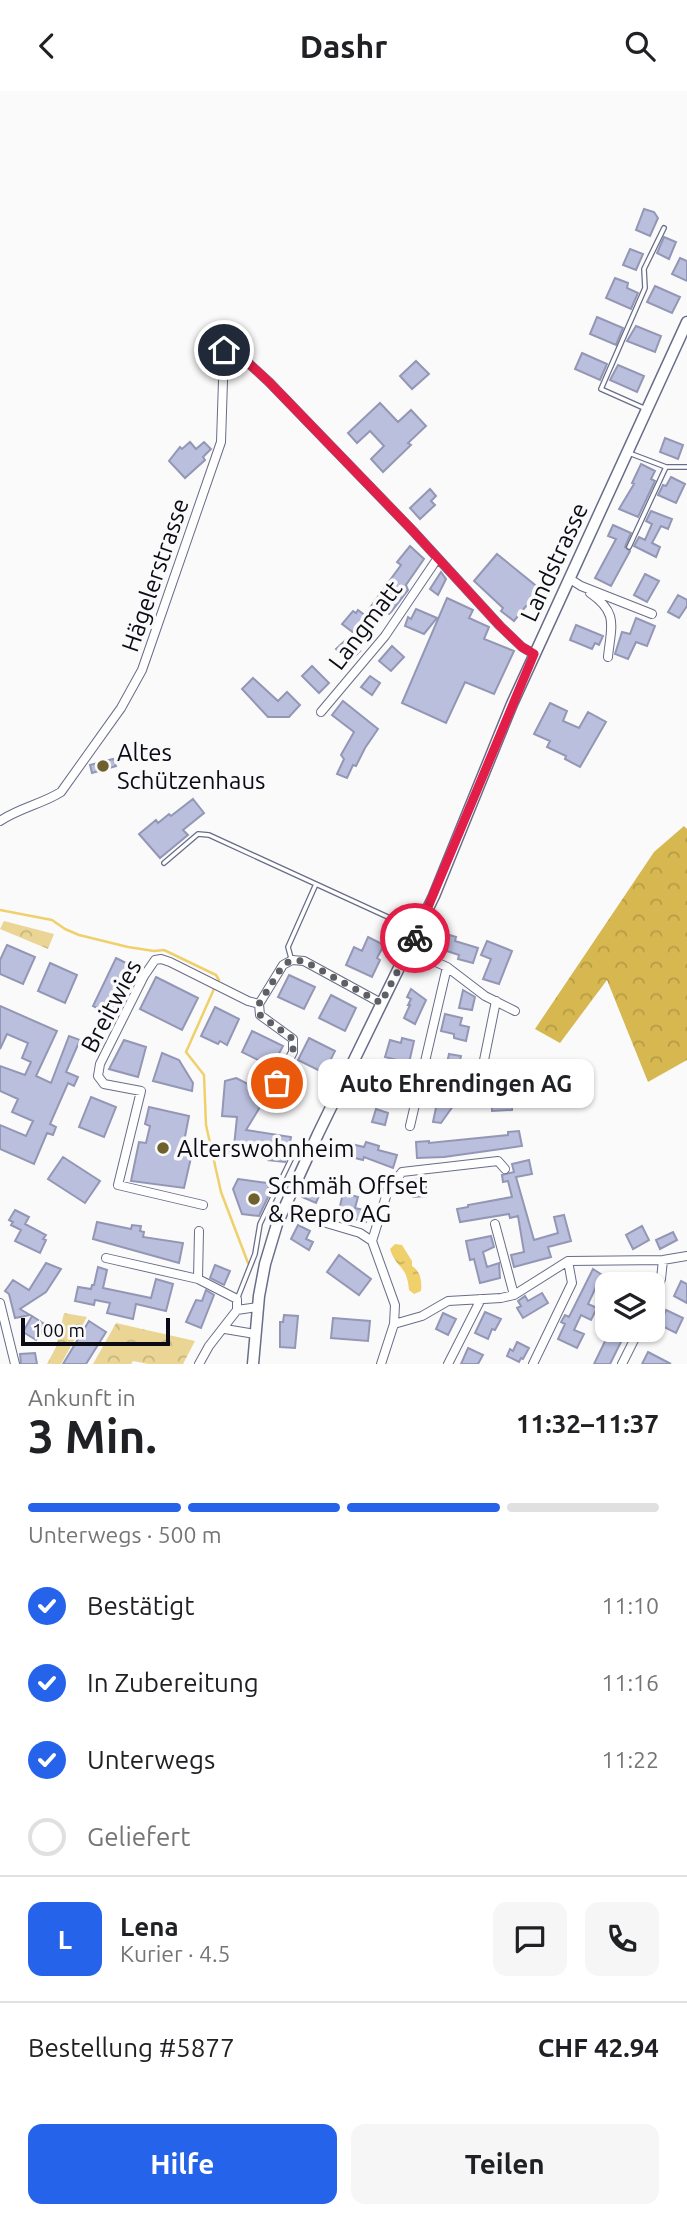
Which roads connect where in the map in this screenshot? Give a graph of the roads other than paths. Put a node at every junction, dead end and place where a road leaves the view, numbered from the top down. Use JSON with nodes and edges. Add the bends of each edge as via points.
{"nodes":[{"id":1,"x":664,"y":227,"type":"dead end"},
{"id":2,"x":687,"y":322,"type":"edge"},
{"id":3,"x":648,"y":410,"type":"junction"},
{"id":4,"x":628,"y":452,"type":"junction"},
{"id":5,"x":666,"y":467,"type":"junction"},
{"id":6,"x":687,"y":467,"type":"edge"},
{"id":7,"x":629,"y":547,"type":"dead end"},
{"id":8,"x":437,"y":559,"type":"junction"},
{"id":9,"x":569,"y":579,"type":"junction"},
{"id":10,"x":581,"y":586,"type":"junction"},
{"id":11,"x":652,"y":614,"type":"dead end"},
{"id":12,"x":534,"y":654,"type":"junction"},
{"id":13,"x":608,"y":657,"type":"dead end"},
{"id":14,"x":321,"y":712,"type":"dead end"},
{"id":15,"x":0,"y":821,"type":"edge"},
{"id":16,"x":163,"y":863,"type":"dead end"},
{"id":17,"x":317,"y":884,"type":"junction"},
{"id":18,"x":419,"y":928,"type":"junction"},
{"id":19,"x":409,"y":950,"type":"junction"},
{"id":20,"x":292,"y":960,"type":"junction"},
{"id":21,"x":447,"y":967,"type":"junction"},
{"id":22,"x":496,"y":1001,"type":"junction"},
{"id":23,"x":381,"y":1003,"type":"junction"},
{"id":24,"x":259,"y":1004,"type":"junction"},
{"id":25,"x":515,"y":1011,"type":"dead end"},
{"id":26,"x":277,"y":1083,"type":"dead end"},
{"id":27,"x":479,"y":1085,"type":"dead end"},
{"id":28,"x":410,"y":1126,"type":"dead end"},
{"id":29,"x":294,"y":1153,"type":"dead end"},
{"id":30,"x":505,"y":1170,"type":"dead end"},
{"id":31,"x":203,"y":1205,"type":"dead end"},
{"id":32,"x":299,"y":1215,"type":"dead end"},
{"id":33,"x":495,"y":1224,"type":"dead end"},
{"id":34,"x":199,"y":1231,"type":"dead end"},
{"id":35,"x":372,"y":1241,"type":"junction"},
{"id":36,"x":687,"y":1256,"type":"edge"},
{"id":37,"x":106,"y":1258,"type":"dead end"},
{"id":38,"x":663,"y":1260,"type":"junction"},
{"id":39,"x":568,"y":1261,"type":"junction"},
{"id":40,"x":662,"y":1272,"type":"edge"},
{"id":41,"x":198,"y":1279,"type":"junction"},
{"id":42,"x":514,"y":1295,"type":"junction"},
{"id":43,"x":237,"y":1299,"type":"junction"},
{"id":44,"x":481,"y":1299,"type":"junction"},
{"id":45,"x":0,"y":1303,"type":"edge"},
{"id":46,"x":258,"y":1307,"type":"junction"},
{"id":47,"x":237,"y":1310,"type":"junction"},
{"id":48,"x":394,"y":1324,"type":"junction"},
{"id":49,"x":225,"y":1329,"type":"junction"},
{"id":50,"x":256,"y":1334,"type":"junction"},
{"id":51,"x":633,"y":1342,"type":"edge"},
{"id":52,"x":15,"y":1364,"type":"edge"},
{"id":53,"x":199,"y":1364,"type":"edge"},
{"id":54,"x":253,"y":1364,"type":"edge"},
{"id":55,"x":381,"y":1364,"type":"edge"},
{"id":56,"x":449,"y":1364,"type":"edge"},
{"id":57,"x":533,"y":1364,"type":"edge"},
{"id":58,"x":622,"y":1364,"type":"edge"}],
"edges":[{"from":1,"to":3,"type":"lane","via":[[644,269],[645,288],[601,389]]},
{"from":2,"to":3,"type":"main road","name":"Landstrasse"},
{"from":3,"to":4,"type":"main road","name":"Landstrasse"},
{"from":4,"to":5,"type":"lane"},
{"from":4,"to":9,"type":"main road","name":"Landstrasse"},
{"from":5,"to":6,"type":"lane"},
{"from":5,"to":7,"type":"lane"},
{"from":8,"to":12,"type":"street","via":[[500,626]]},
{"from":8,"to":14,"type":"street","name":"Langmatt","via":[[385,636]]},
{"from":8,"to":15,"type":"street","name":"Hägelerstrasse","via":[[269,382],[244,359],[224,350],[221,442],[142,670],[121,708],[61,792]]},
{"from":9,"to":10,"type":"street"},
{"from":9,"to":12,"type":"main road","name":"Landstrasse"},
{"from":10,"to":11,"type":"street"},
{"from":10,"to":13,"type":"street","via":[[610,611]]},
{"from":12,"to":18,"type":"main road","name":"Landstrasse"},
{"from":16,"to":17,"type":"lane","via":[[198,834],[209,835]]},
{"from":17,"to":18,"type":"lane"},
{"from":17,"to":20,"type":"lane","via":[[288,947]]},
{"from":18,"to":19,"type":"main road","name":"Landstrasse"},
{"from":19,"to":21,"type":"street"},
{"from":19,"to":23,"type":"main road","name":"Landstrasse"},
{"from":20,"to":23,"type":"street","via":[[304,961]]},
{"from":20,"to":24,"type":"street","via":[[283,965]]},
{"from":21,"to":22,"type":"street"},
{"from":21,"to":28,"type":"street"},
{"from":22,"to":25,"type":"street"},
{"from":22,"to":27,"type":"street"},
{"from":23,"to":46,"type":"main road","name":"Landstrasse","via":[[277,1224]]},
{"from":24,"to":26,"type":"street","name":"Breitwies","via":[[260,1015],[293,1039],[293,1052]]},
{"from":24,"to":31,"type":"street","name":"Breitwies","via":[[170,962],[155,960],[100,1065],[98,1076],[104,1084],[141,1091],[118,1185]]},
{"from":29,"to":43,"type":"lane","via":[[260,1224],[255,1254]]},
{"from":30,"to":35,"type":"street","via":[[498,1161],[401,1172],[388,1190]]},
{"from":32,"to":35,"type":"street","via":[[360,1233]]},
{"from":33,"to":42,"type":"street"},
{"from":34,"to":41,"type":"street"},
{"from":35,"to":48,"type":"street","via":[[395,1305]]},
{"from":36,"to":38,"type":"street"},
{"from":37,"to":41,"type":"street"},
{"from":38,"to":39,"type":"street"},
{"from":38,"to":40,"type":"street"},
{"from":39,"to":42,"type":"street"},
{"from":39,"to":57,"type":"street","via":[[572,1283]]},
{"from":41,"to":43,"type":"street"},
{"from":42,"to":44,"type":"street"},
{"from":43,"to":47,"type":"street"},
{"from":44,"to":48,"type":"street","via":[[448,1301],[422,1316]]},
{"from":44,"to":56,"type":"street"},
{"from":45,"to":52,"type":"street"},
{"from":46,"to":47,"type":"street"},
{"from":46,"to":50,"type":"main road","name":"Landstrasse"},
{"from":47,"to":49,"type":"street"},
{"from":48,"to":55,"type":"street"},
{"from":49,"to":50,"type":"street"},
{"from":49,"to":53,"type":"street"},
{"from":50,"to":54,"type":"main road","name":"Landstrasse"},
{"from":51,"to":58,"type":"street"}]}
